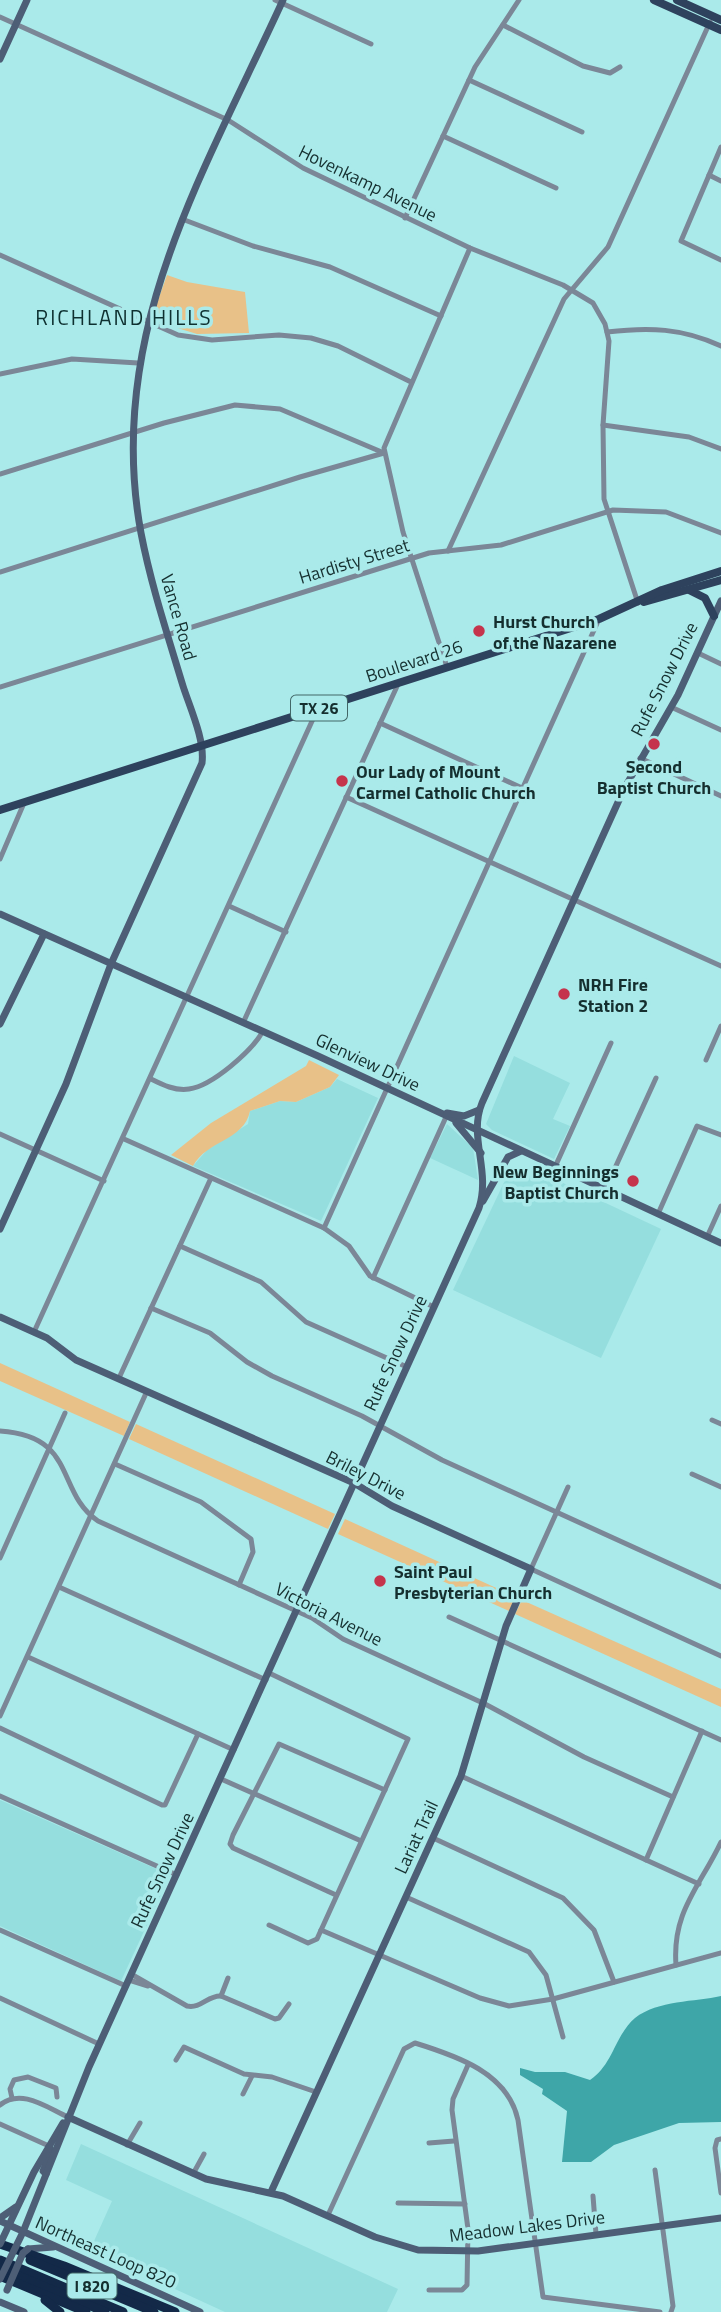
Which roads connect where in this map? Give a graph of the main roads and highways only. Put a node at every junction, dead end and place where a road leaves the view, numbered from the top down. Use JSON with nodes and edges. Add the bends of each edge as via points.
{"nodes":[{"id":1,"x":654,"y":0,"type":"edge"},
{"id":2,"x":677,"y":0,"type":"edge"},
{"id":3,"x":714,"y":20,"type":"edge"},
{"id":4,"x":721,"y":30,"type":"edge"},
{"id":5,"x":721,"y":571,"type":"edge"},
{"id":6,"x":721,"y":580,"type":"edge"},
{"id":7,"x":689,"y":590,"type":"junction"},
{"id":8,"x":638,"y":603,"type":"junction"},
{"id":9,"x":714,"y":616,"type":"road end"},
{"id":10,"x":0,"y":810,"type":"edge"},
{"id":11,"x":0,"y":2245,"type":"edge"},
{"id":12,"x":0,"y":2260,"type":"edge"},
{"id":13,"x":0,"y":2268,"type":"edge"},
{"id":14,"x":0,"y":2279,"type":"edge"},
{"id":15,"x":45,"y":2300,"type":"junction"},
{"id":16,"x":60,"y":2312,"type":"edge"},
{"id":17,"x":72,"y":2312,"type":"edge"},
{"id":18,"x":86,"y":2312,"type":"edge"},
{"id":19,"x":104,"y":2312,"type":"edge"},
{"id":20,"x":123,"y":2312,"type":"edge"},
{"id":21,"x":154,"y":2312,"type":"edge"},
{"id":22,"x":175,"y":2312,"type":"edge"}],
"edges":[{"from":1,"to":3,"type":"main road"},
{"from":2,"to":3,"type":"main road"},
{"from":3,"to":4,"type":"main road"},
{"from":5,"to":8,"type":"main road","name":"Boulevard 26","number":"TX 26"},
{"from":6,"to":7,"type":"main road","name":"Boulevard 26","number":"TX 26"},
{"from":7,"to":8,"type":"main road","name":"Boulevard 26","number":"TX 26"},
{"from":7,"to":9,"type":"main road","via":[[705,598]]},
{"from":8,"to":10,"type":"main road","name":"Boulevard 26","number":"TX 26"},
{"from":11,"to":21,"type":"highway","number":"I 820"},
{"from":11,"to":22,"type":"highway"},
{"from":12,"to":20,"type":"highway"},
{"from":13,"to":19,"type":"highway"},
{"from":14,"to":15,"type":"highway","number":"I 820"},
{"from":14,"to":18,"type":"highway"},
{"from":15,"to":16,"type":"highway"},
{"from":15,"to":17,"type":"highway","number":"I 820"}]}
